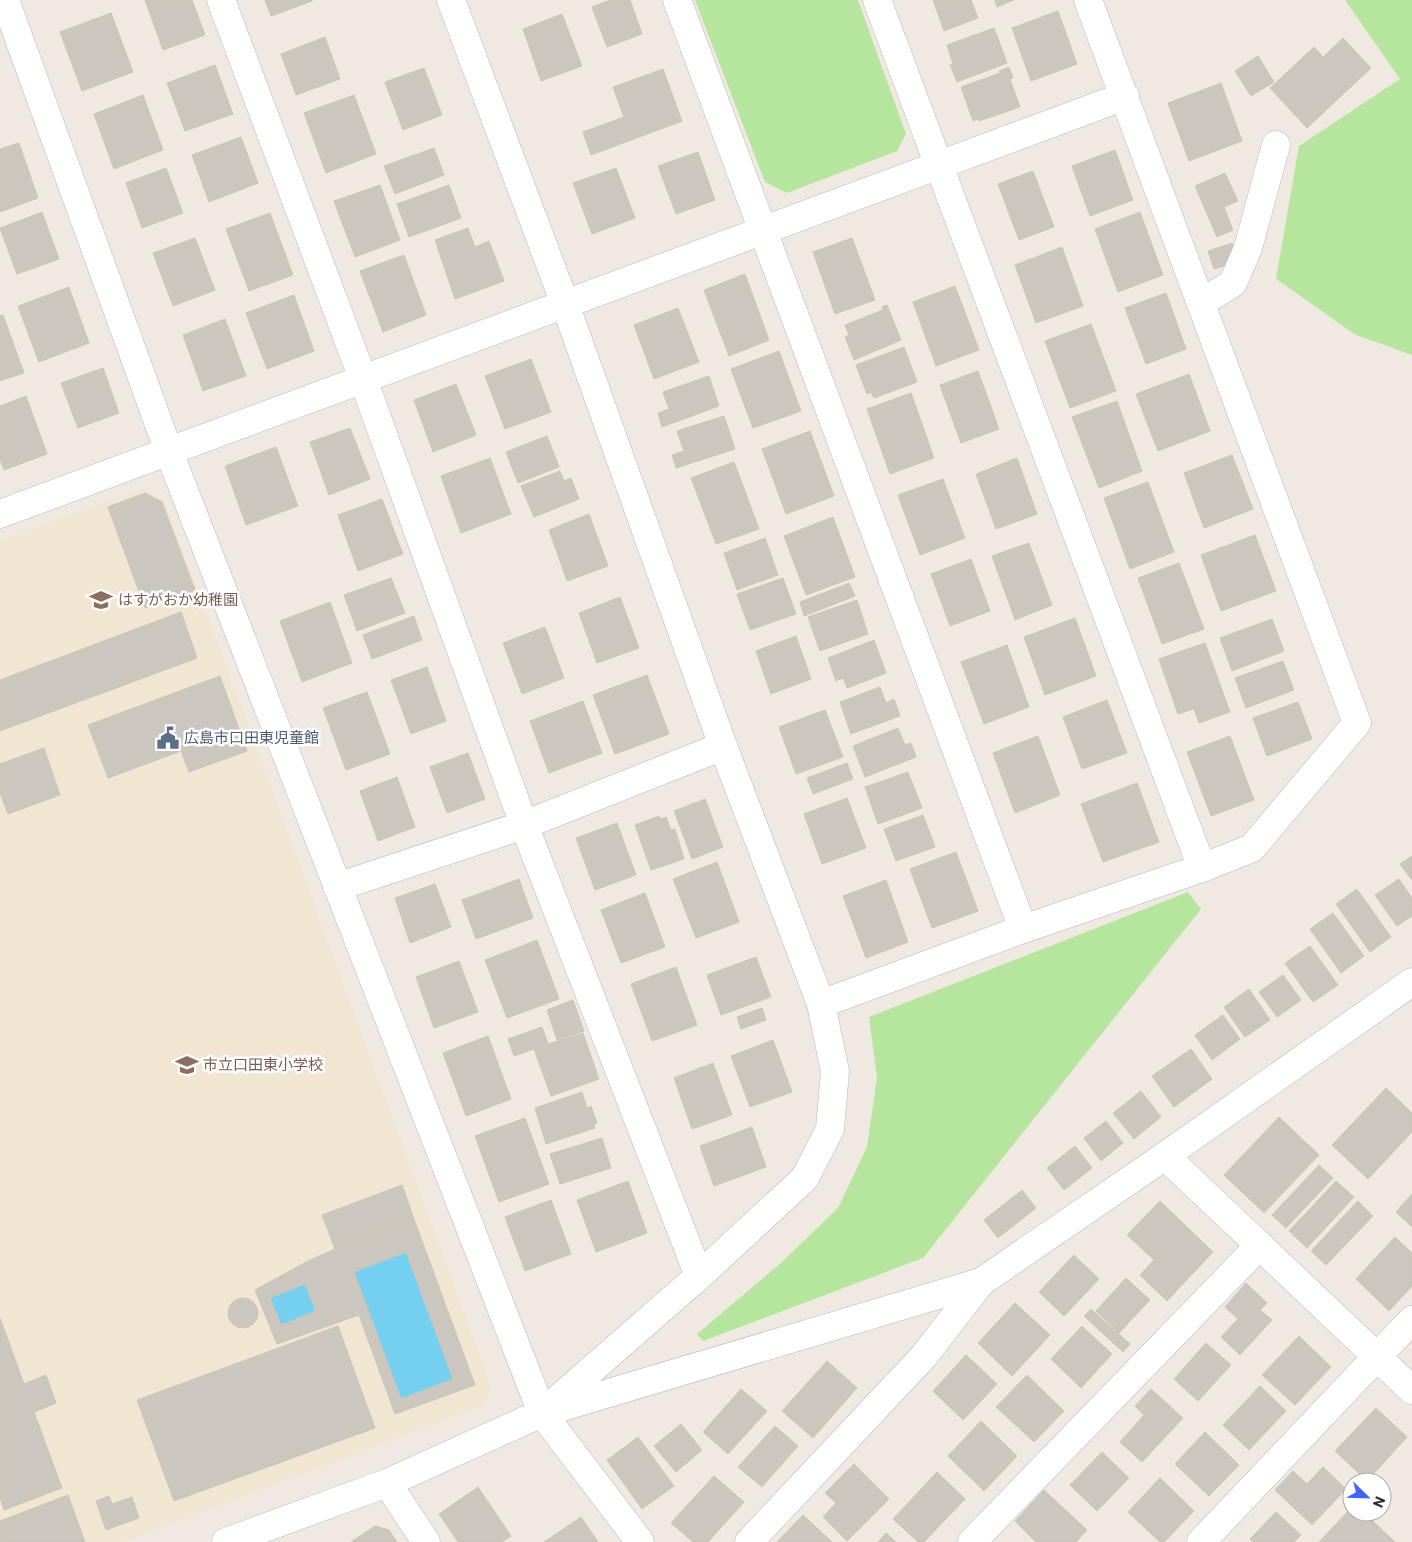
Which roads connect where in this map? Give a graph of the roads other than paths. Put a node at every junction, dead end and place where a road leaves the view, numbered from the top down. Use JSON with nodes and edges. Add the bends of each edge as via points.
{"nodes":[{"id":1,"x":5,"y":0,"type":"edge"},
{"id":2,"x":221,"y":0,"type":"edge"},
{"id":3,"x":451,"y":0,"type":"edge"},
{"id":4,"x":677,"y":0,"type":"edge"},
{"id":5,"x":877,"y":0,"type":"edge"},
{"id":6,"x":1088,"y":0,"type":"edge"},
{"id":7,"x":1124,"y":96,"type":"junction"},
{"id":8,"x":1276,"y":145,"type":"dead end"},
{"id":9,"x":939,"y":166,"type":"junction"},
{"id":10,"x":763,"y":231,"type":"junction"},
{"id":11,"x":1201,"y":303,"type":"junction"},
{"id":12,"x":565,"y":304,"type":"junction"},
{"id":13,"x":363,"y":380,"type":"junction"},
{"id":14,"x":169,"y":452,"type":"junction"},
{"id":15,"x":0,"y":514,"type":"edge"},
{"id":16,"x":723,"y":746,"type":"junction"},
{"id":17,"x":524,"y":825,"type":"junction"},
{"id":18,"x":1202,"y":868,"type":"junction"},
{"id":19,"x":337,"y":888,"type":"junction"},
{"id":20,"x":1023,"y":929,"type":"junction"},
{"id":21,"x":1412,"y":982,"type":"edge"},
{"id":22,"x":820,"y":1004,"type":"junction"},
{"id":23,"x":1165,"y":1156,"type":"junction"},
{"id":24,"x":1260,"y":1245,"type":"junction"},
{"id":25,"x":700,"y":1276,"type":"junction"},
{"id":26,"x":981,"y":1282,"type":"junction"},
{"id":27,"x":1412,"y":1320,"type":"edge"},
{"id":28,"x":1377,"y":1357,"type":"junction"},
{"id":29,"x":1412,"y":1390,"type":"edge"},
{"id":30,"x":542,"y":1413,"type":"junction"},
{"id":31,"x":386,"y":1483,"type":"junction"},
{"id":32,"x":226,"y":1542,"type":"edge"},
{"id":33,"x":426,"y":1542,"type":"edge"},
{"id":34,"x":640,"y":1542,"type":"edge"},
{"id":35,"x":749,"y":1542,"type":"edge"},
{"id":36,"x":972,"y":1542,"type":"edge"},
{"id":37,"x":1202,"y":1542,"type":"edge"}],
"edges":[{"from":1,"to":14,"type":"street"},
{"from":2,"to":13,"type":"street"},
{"from":3,"to":12,"type":"street"},
{"from":4,"to":10,"type":"street"},
{"from":5,"to":9,"type":"street"},
{"from":6,"to":7,"type":"street"},
{"from":7,"to":9,"type":"street"},
{"from":7,"to":11,"type":"street"},
{"from":8,"to":11,"type":"street","via":[[1248,248],[1234,283]]},
{"from":9,"to":10,"type":"street"},
{"from":9,"to":18,"type":"street"},
{"from":10,"to":12,"type":"street"},
{"from":10,"to":20,"type":"street"},
{"from":11,"to":18,"type":"street","via":[[1357,723],[1252,848]]},
{"from":12,"to":13,"type":"street"},
{"from":12,"to":16,"type":"street"},
{"from":13,"to":14,"type":"street"},
{"from":13,"to":17,"type":"street"},
{"from":14,"to":15,"type":"street"},
{"from":14,"to":19,"type":"street"},
{"from":16,"to":17,"type":"street"},
{"from":16,"to":22,"type":"street"},
{"from":17,"to":19,"type":"street"},
{"from":17,"to":25,"type":"street"},
{"from":18,"to":20,"type":"street"},
{"from":19,"to":30,"type":"street"},
{"from":20,"to":22,"type":"street"},
{"from":21,"to":23,"type":"street"},
{"from":22,"to":25,"type":"street","via":[[835,1071],[830,1129],[805,1178]]},
{"from":23,"to":24,"type":"street"},
{"from":23,"to":26,"type":"street"},
{"from":24,"to":28,"type":"street"},
{"from":24,"to":36,"type":"street"},
{"from":25,"to":30,"type":"street"},
{"from":26,"to":30,"type":"street"},
{"from":26,"to":35,"type":"street","via":[[924,1356]]},
{"from":27,"to":28,"type":"street"},
{"from":28,"to":29,"type":"street"},
{"from":28,"to":37,"type":"street"},
{"from":30,"to":31,"type":"street"},
{"from":30,"to":34,"type":"street"},
{"from":31,"to":32,"type":"street"},
{"from":31,"to":33,"type":"street"}]}
